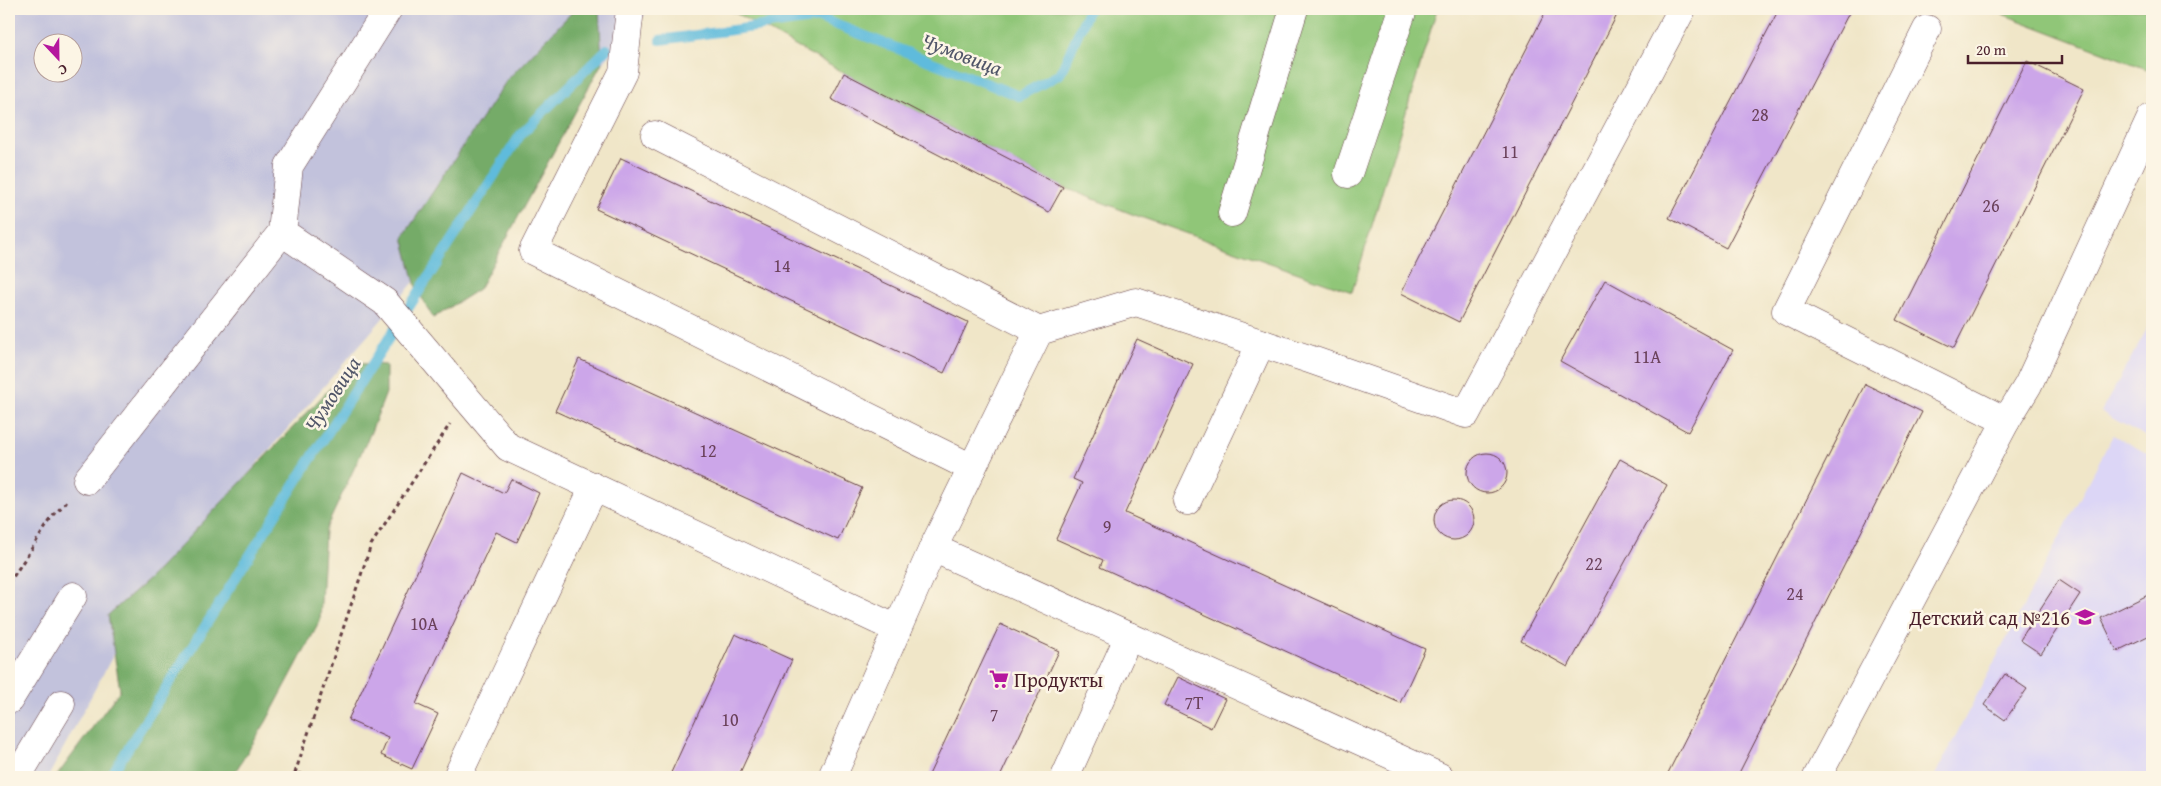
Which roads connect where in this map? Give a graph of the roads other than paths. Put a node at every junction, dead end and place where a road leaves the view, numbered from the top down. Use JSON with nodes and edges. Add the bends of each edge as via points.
{"nodes":[{"id":1,"x":388,"y":9,"type":"edge"},
{"id":2,"x":630,"y":9,"type":"edge"},
{"id":3,"x":1294,"y":9,"type":"edge"},
{"id":4,"x":1402,"y":9,"type":"edge"},
{"id":5,"x":1682,"y":9,"type":"edge"},
{"id":6,"x":1927,"y":29,"type":"dead end"},
{"id":7,"x":2151,"y":118,"type":"edge"},
{"id":8,"x":655,"y":135,"type":"dead end"},
{"id":9,"x":1348,"y":174,"type":"dead end"},
{"id":10,"x":1232,"y":213,"type":"dead end"},
{"id":11,"x":282,"y":232,"type":"junction"},
{"id":12,"x":1039,"y":331,"type":"junction"},
{"id":13,"x":1261,"y":343,"type":"junction"},
{"id":14,"x":2006,"y":421,"type":"junction"},
{"id":15,"x":972,"y":468,"type":"junction"},
{"id":16,"x":87,"y":480,"type":"road end"},
{"id":17,"x":594,"y":487,"type":"junction"},
{"id":18,"x":1187,"y":501,"type":"dead end"},
{"id":19,"x":933,"y":548,"type":"junction"},
{"id":20,"x":73,"y":596,"type":"dead end"},
{"id":21,"x":897,"y":630,"type":"junction"},
{"id":22,"x":1129,"y":636,"type":"junction"},
{"id":23,"x":9,"y":700,"type":"edge"},
{"id":24,"x":60,"y":704,"type":"dead end"},
{"id":25,"x":17,"y":777,"type":"edge"},
{"id":26,"x":456,"y":777,"type":"edge"},
{"id":27,"x":832,"y":777,"type":"edge"},
{"id":28,"x":1064,"y":777,"type":"edge"},
{"id":29,"x":1440,"y":777,"type":"edge"},
{"id":30,"x":1818,"y":777,"type":"edge"}],
"edges":[{"from":1,"to":11,"type":"street","via":[[289,166]]},
{"from":2,"to":15,"type":"street","via":[[622,72],[533,251]]},
{"from":3,"to":10,"type":"street"},
{"from":4,"to":9,"type":"street"},
{"from":5,"to":13,"type":"street","via":[[1466,414]]},
{"from":6,"to":14,"type":"street","via":[[1786,311]]},
{"from":7,"to":14,"type":"street","via":[[2028,385]]},
{"from":8,"to":12,"type":"street"},
{"from":11,"to":16,"type":"street"},
{"from":11,"to":17,"type":"street","via":[[385,302],[508,447]]},
{"from":12,"to":13,"type":"street","via":[[1136,302]]},
{"from":12,"to":15,"type":"street"},
{"from":13,"to":18,"type":"street"},
{"from":14,"to":30,"type":"street"},
{"from":15,"to":19,"type":"street"},
{"from":17,"to":21,"type":"street"},
{"from":17,"to":26,"type":"street"},
{"from":19,"to":21,"type":"street"},
{"from":19,"to":22,"type":"street"},
{"from":20,"to":23,"type":"street"},
{"from":21,"to":27,"type":"street"},
{"from":22,"to":28,"type":"street"},
{"from":22,"to":29,"type":"street"},
{"from":24,"to":25,"type":"street"}]}
